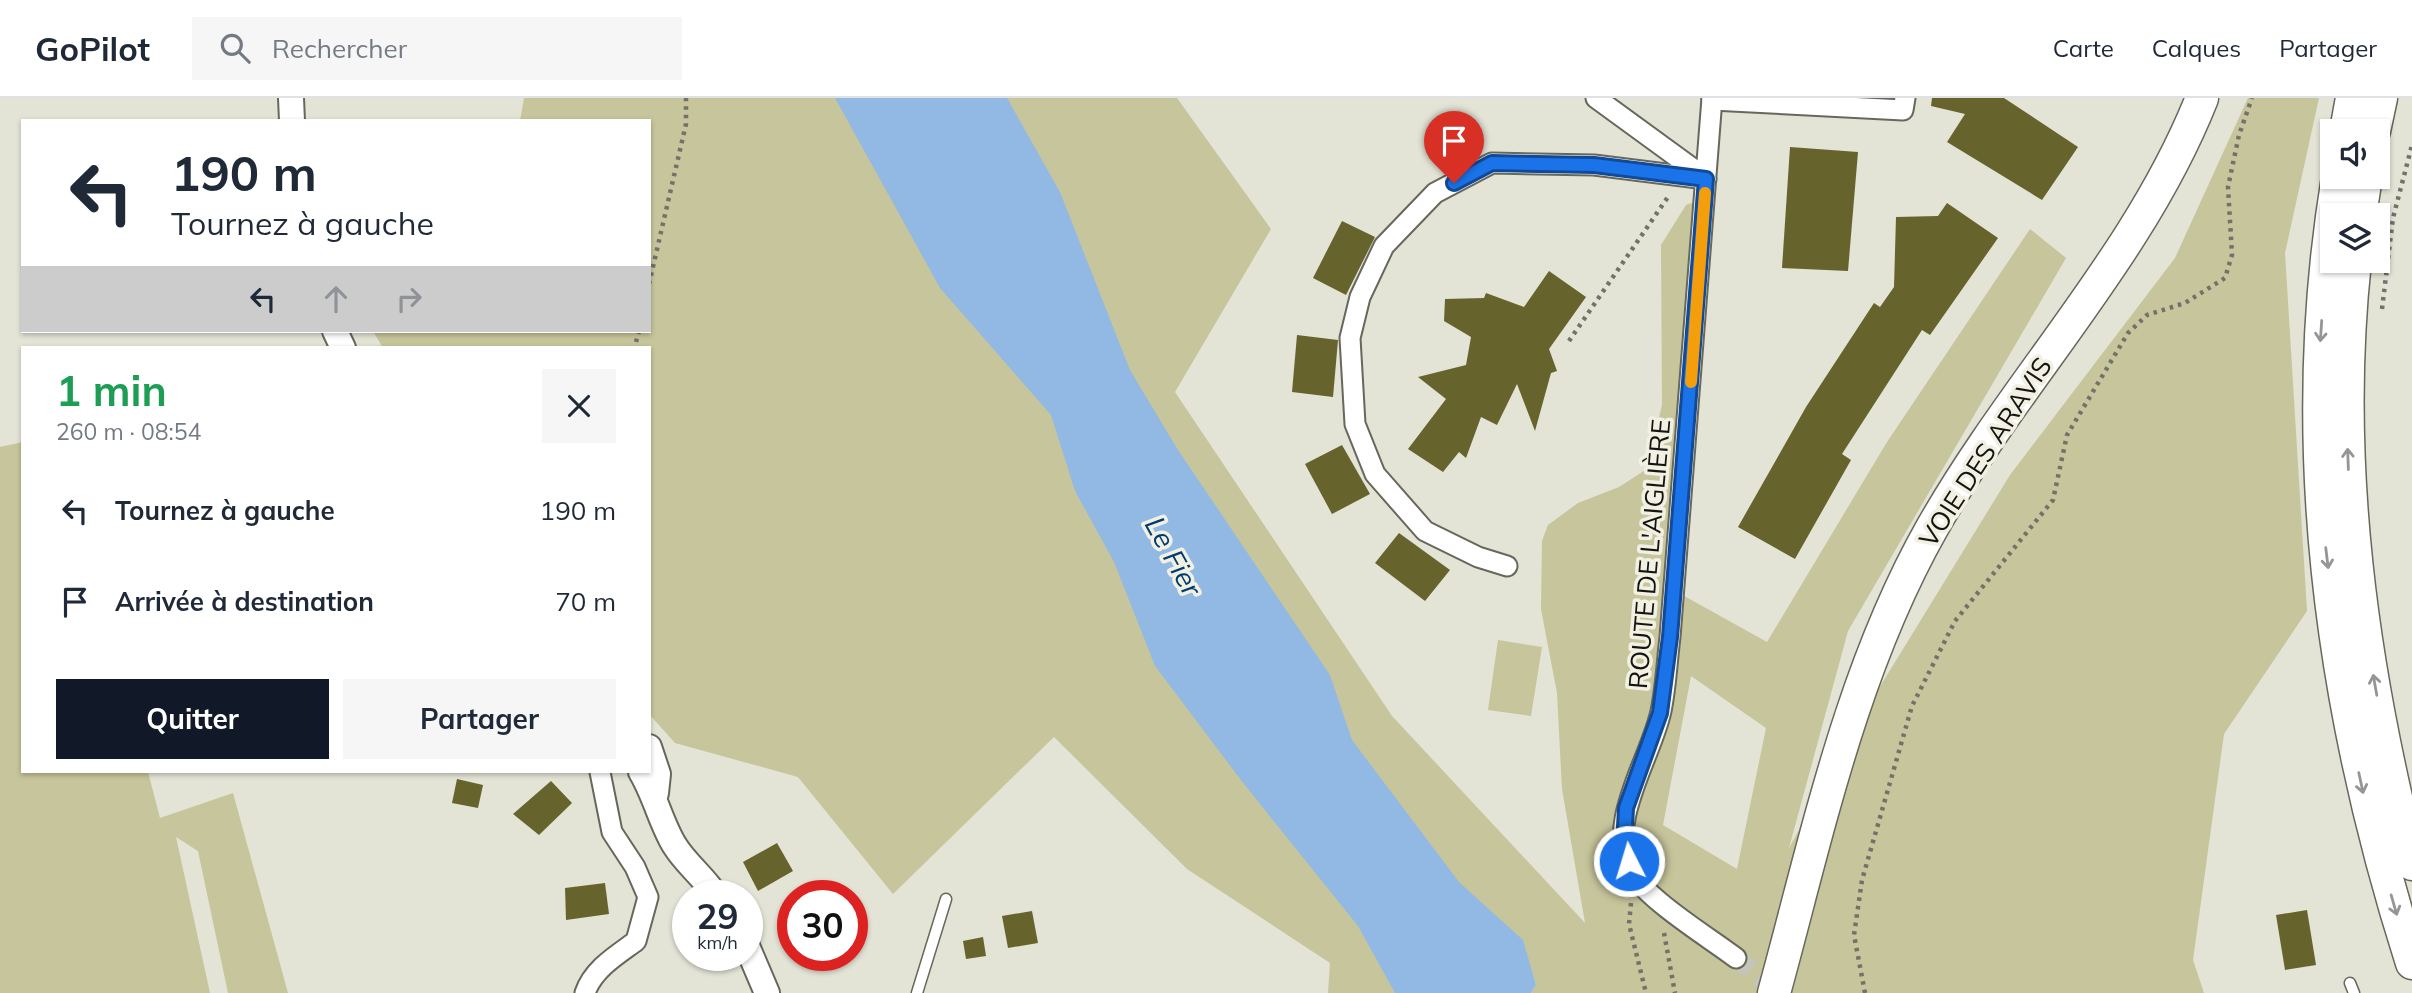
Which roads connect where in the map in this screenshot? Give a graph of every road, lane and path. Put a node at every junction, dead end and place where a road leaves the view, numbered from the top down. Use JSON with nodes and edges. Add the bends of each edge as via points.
{"nodes":[{"id":1,"x":291,"y":98,"type":"edge"},
{"id":2,"x":686,"y":98,"type":"edge"},
{"id":3,"x":1596,"y":98,"type":"edge"},
{"id":4,"x":1905,"y":98,"type":"edge"},
{"id":5,"x":2203,"y":98,"type":"edge"},
{"id":6,"x":2252,"y":98,"type":"edge"},
{"id":7,"x":2352,"y":98,"type":"edge"},
{"id":8,"x":2381,"y":98,"type":"edge"},
{"id":9,"x":1712,"y":99,"type":"edge"},
{"id":10,"x":292,"y":119,"type":"edge"},
{"id":11,"x":2348,"y":119,"type":"edge"},
{"id":12,"x":2377,"y":119,"type":"edge"},
{"id":13,"x":2412,"y":145,"type":"edge"},
{"id":14,"x":1682,"y":176,"type":"junction"},
{"id":15,"x":1706,"y":179,"type":"junction"},
{"id":16,"x":2336,"y":189,"type":"edge"},
{"id":17,"x":2354,"y":273,"type":"edge"},
{"id":18,"x":651,"y":275,"type":"edge"},
{"id":19,"x":2381,"y":315,"type":"dead end"},
{"id":20,"x":638,"y":333,"type":"edge"},
{"id":21,"x":1569,"y":341,"type":"dead end"},
{"id":22,"x":636,"y":342,"type":"dead end"},
{"id":23,"x":1507,"y":566,"type":"dead end"},
{"id":24,"x":651,"y":753,"type":"edge"},
{"id":25,"x":600,"y":773,"type":"edge"},
{"id":26,"x":642,"y":773,"type":"edge"},
{"id":27,"x":656,"y":797,"type":"junction"},
{"id":28,"x":2412,"y":864,"type":"edge"},
{"id":29,"x":1633,"y":874,"type":"junction"},
{"id":30,"x":706,"y":880,"type":"edge"},
{"id":31,"x":1657,"y":898,"type":"junction"},
{"id":32,"x":946,"y":899,"type":"dead end"},
{"id":33,"x":1736,"y":958,"type":"tunnel mouth"},
{"id":34,"x":2412,"y":963,"type":"edge"},
{"id":35,"x":757,"y":971,"type":"edge"},
{"id":36,"x":585,"y":993,"type":"edge"},
{"id":37,"x":766,"y":993,"type":"edge"},
{"id":38,"x":917,"y":993,"type":"edge"},
{"id":39,"x":1646,"y":993,"type":"edge"},
{"id":40,"x":1675,"y":993,"type":"edge"},
{"id":41,"x":1774,"y":993,"type":"edge"},
{"id":42,"x":1865,"y":993,"type":"edge"}],
"edges":[{"from":1,"to":10,"type":"street"},
{"from":2,"to":18,"type":"path","via":[[686,124]]},
{"from":3,"to":15,"type":"street"},
{"from":4,"to":9,"type":"street","via":[[1903,110]]},
{"from":5,"to":41,"type":"highway","name":"VOIE DES ARAVIS","via":[[2149,209],[1970,465],[1910,569],[1852,716]]},
{"from":6,"to":42,"type":"path","via":[[2228,187],[2232,255],[2225,278],[2185,303],[2147,315],[2128,333],[2067,435],[2053,500],[1955,621],[1912,706],[1862,880],[1854,935]]},
{"from":7,"to":11,"type":"highway"},
{"from":8,"to":12,"type":"highway"},
{"from":9,"to":15,"type":"street","name":"ROUTE DE L'AIGLIÈRE"},
{"from":13,"to":19,"type":"path","via":[[2393,218]]},
{"from":14,"to":15,"type":"street"},
{"from":14,"to":21,"type":"path"},
{"from":14,"to":23,"type":"street","via":[[1594,165],[1492,163],[1436,193],[1384,246],[1360,297],[1350,338],[1355,424],[1375,474],[1425,531],[1478,558]]},
{"from":15,"to":29,"type":"street","name":"ROUTE DE L'AIGLIÈRE","via":[[1668,654],[1660,713],[1626,808],[1624,847]]},
{"from":16,"to":34,"type":"highway","one_way":true,"via":[[2320,342],[2323,531],[2360,783]]},
{"from":28,"to":17,"type":"highway","one_way":true,"via":[[2367,643],[2354,535],[2347,422]]},
{"from":20,"to":22,"type":"path"},
{"from":24,"to":27,"type":"street","via":[[658,774]]},
{"from":25,"to":36,"type":"street","via":[[612,832],[648,897],[636,941],[608,961]]},
{"from":26,"to":27,"type":"street"},
{"from":27,"to":30,"type":"street","via":[[675,846]]},
{"from":29,"to":31,"type":"street"},
{"from":29,"to":39,"type":"path","via":[[1629,924]]},
{"from":31,"to":33,"type":"street"},
{"from":31,"to":40,"type":"path"},
{"from":32,"to":38,"type":"lane"},
{"from":35,"to":37,"type":"street"}]}
